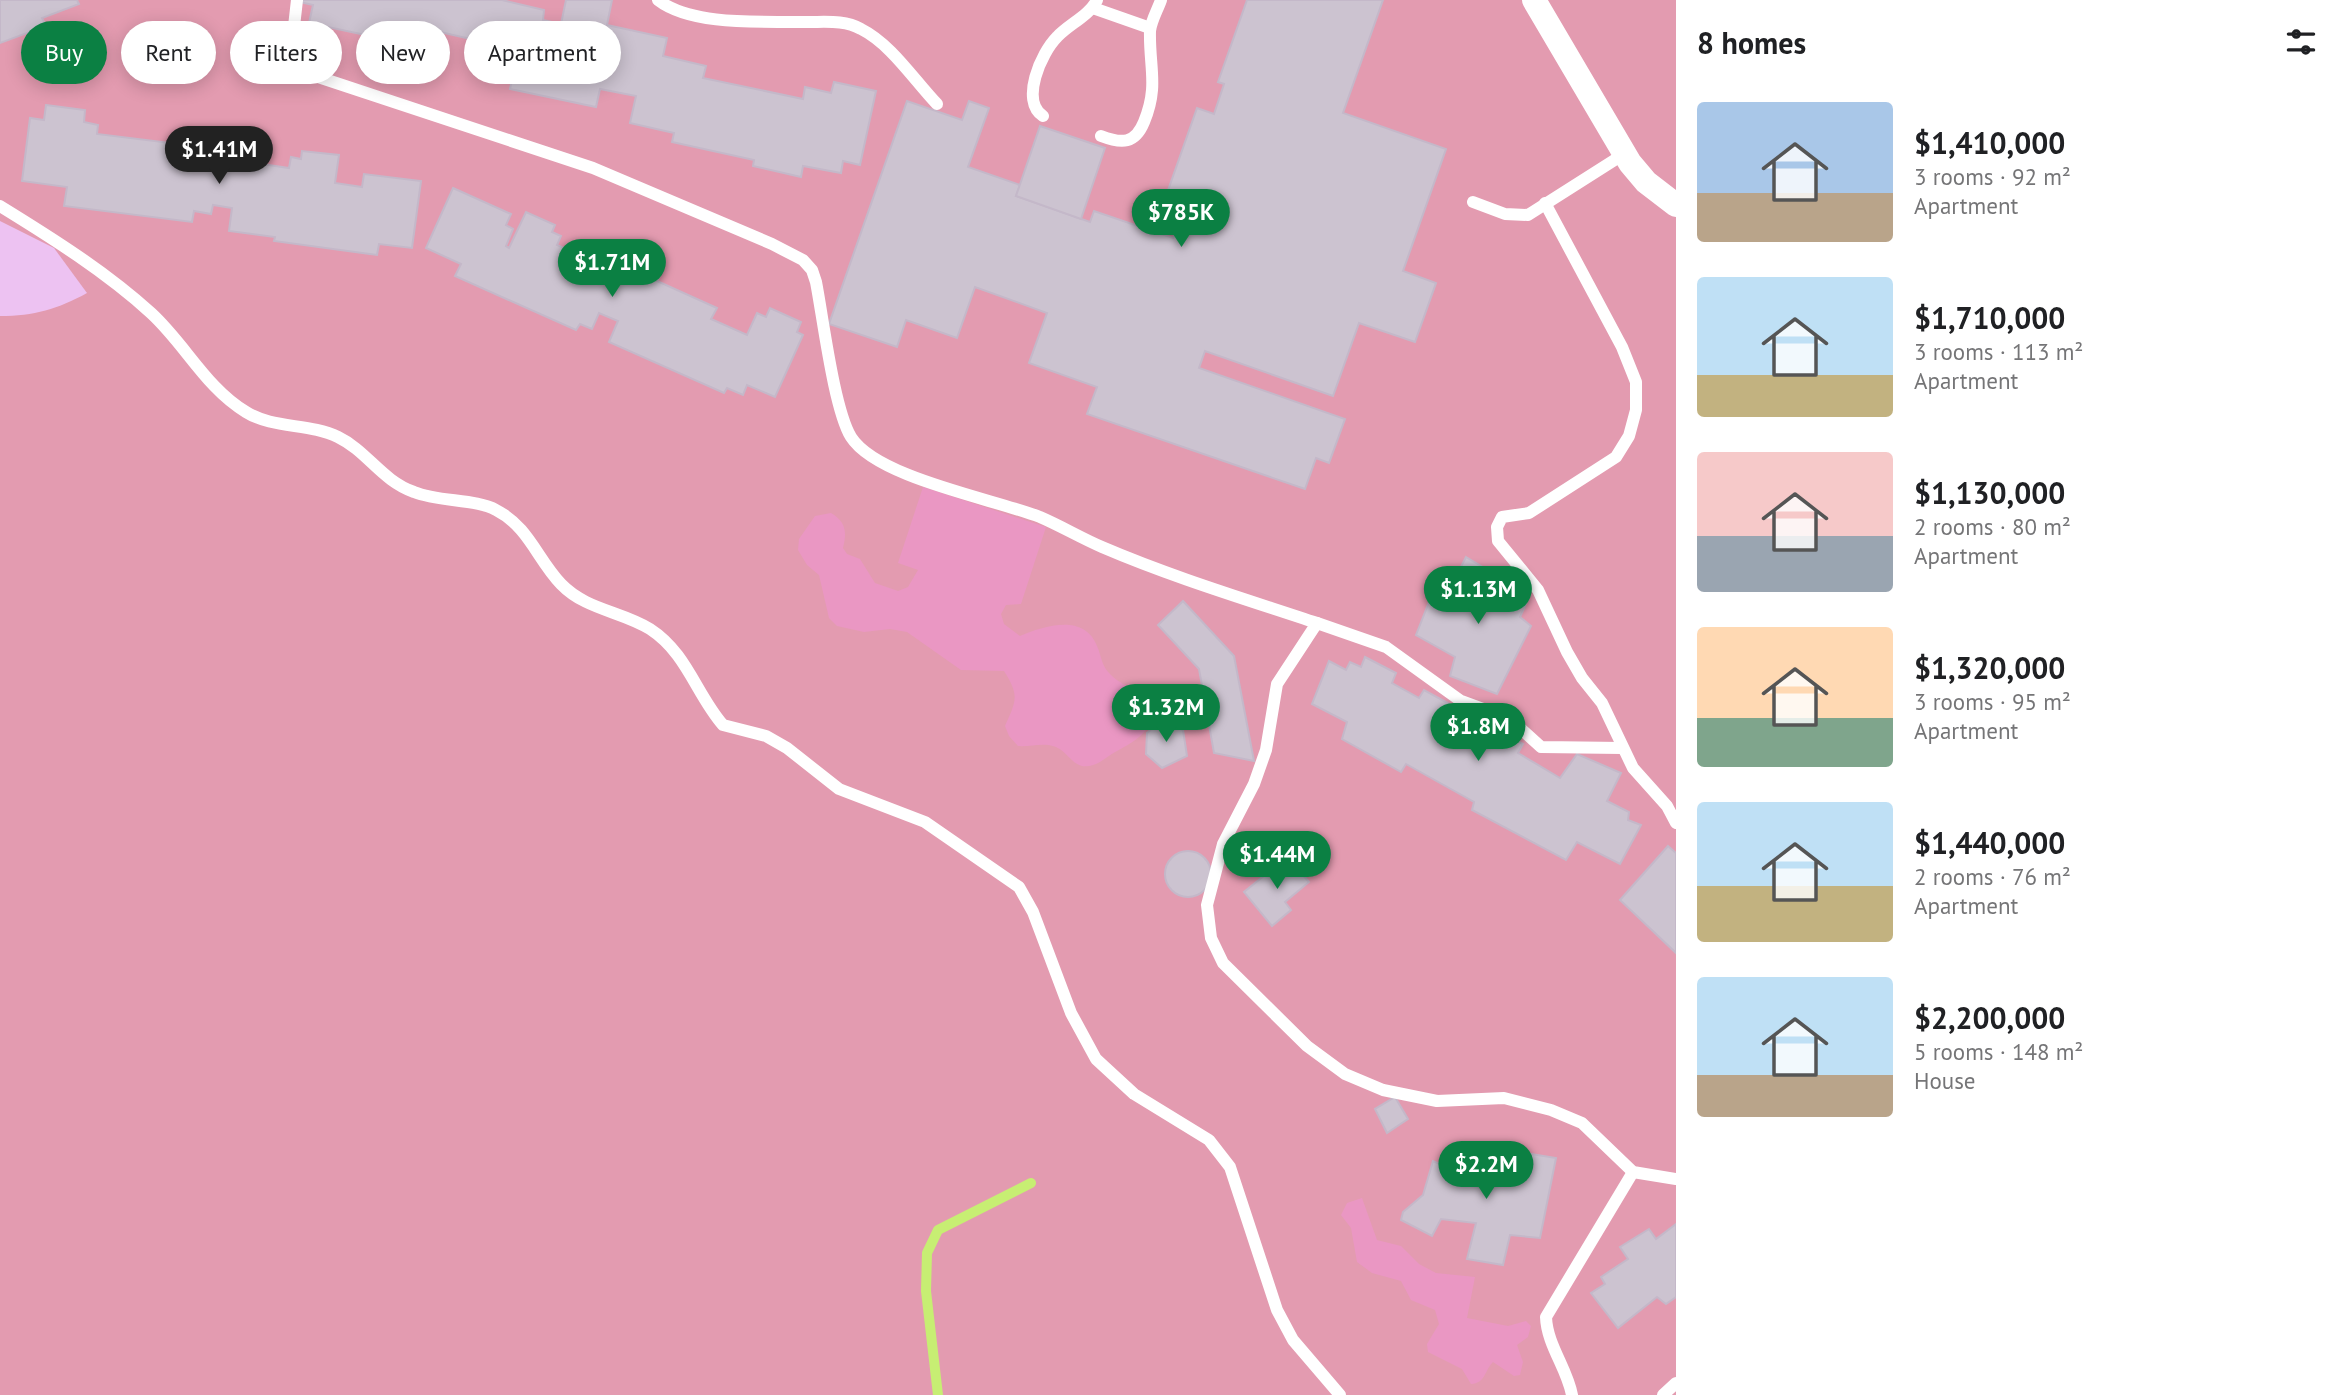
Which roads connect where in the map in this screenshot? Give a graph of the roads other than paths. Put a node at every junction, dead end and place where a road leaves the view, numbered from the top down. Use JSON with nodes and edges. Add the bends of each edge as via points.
{"nodes":[{"id":1,"x":296,"y":0,"type":"edge"},
{"id":2,"x":658,"y":0,"type":"edge"},
{"id":3,"x":1161,"y":0,"type":"edge"},
{"id":4,"x":1534,"y":0,"type":"edge"},
{"id":5,"x":1095,"y":4,"type":"edge"},
{"id":6,"x":1150,"y":28,"type":"junction"},
{"id":7,"x":937,"y":104,"type":"dead end"},
{"id":8,"x":1043,"y":116,"type":"dead end"},
{"id":9,"x":1101,"y":136,"type":"dead end"},
{"id":10,"x":1624,"y":154,"type":"junction"},
{"id":11,"x":1473,"y":202,"type":"dead end"},
{"id":12,"x":1545,"y":202,"type":"junction"},
{"id":13,"x":1676,"y":205,"type":"edge"},
{"id":14,"x":0,"y":206,"type":"edge"},
{"id":15,"x":1317,"y":623,"type":"junction"},
{"id":16,"x":1622,"y":748,"type":"junction"},
{"id":17,"x":1676,"y":823,"type":"edge"},
{"id":18,"x":1633,"y":1171,"type":"junction"},
{"id":19,"x":1676,"y":1179,"type":"edge"},
{"id":20,"x":1676,"y":1383,"type":"edge"},
{"id":21,"x":1340,"y":1395,"type":"edge"},
{"id":22,"x":1572,"y":1395,"type":"edge"},
{"id":23,"x":1663,"y":1395,"type":"edge"}],
"edges":[{"from":1,"to":15,"type":"lane","via":[[292,44],[297,70],[593,168],[803,260],[816,282],[840,405],[851,437],[877,459],[902,472],[1040,517],[1189,581]]},
{"from":2,"to":7,"type":"lane","via":[[679,13],[746,21],[843,22],[860,28],[877,38]]},
{"from":3,"to":6,"type":"lane"},
{"from":4,"to":10,"type":"street"},
{"from":5,"to":6,"type":"lane"},
{"from":5,"to":8,"type":"lane","via":[[1055,38],[1044,58],[1031,98],[1036,112]]},
{"from":6,"to":9,"type":"lane","via":[[1155,82],[1140,133],[1120,143]]},
{"from":10,"to":12,"type":"lane"},
{"from":10,"to":13,"type":"street","via":[[1646,182]]},
{"from":11,"to":12,"type":"lane","via":[[1505,214],[1528,215]]},
{"from":12,"to":16,"type":"lane","via":[[1622,347],[1636,382],[1636,411],[1629,436],[1616,457],[1529,513],[1502,517],[1498,541],[1538,590],[1567,653],[1602,703]]},
{"from":14,"to":21,"type":"lane","via":[[58,241],[150,312],[222,395],[248,414],[326,432],[363,453],[391,482],[412,492],[493,508],[515,522],[560,583],[580,601],[650,629],[673,648],[723,725],[766,736],[839,789],[925,822],[1019,887],[1071,1013],[1096,1059],[1134,1094],[1209,1140],[1230,1167],[1278,1310],[1293,1340]]},
{"from":15,"to":16,"type":"lane","via":[[1386,647],[1461,701],[1510,719],[1541,747]]},
{"from":15,"to":18,"type":"lane","via":[[1277,684],[1266,750],[1223,844],[1208,905],[1211,938],[1223,964],[1307,1046],[1345,1074],[1383,1090],[1437,1101],[1504,1098],[1551,1110],[1582,1123]]},
{"from":16,"to":17,"type":"lane"},
{"from":18,"to":19,"type":"lane"},
{"from":18,"to":22,"type":"lane","via":[[1546,1317],[1546,1330],[1569,1377]]},
{"from":20,"to":23,"type":"lane"}]}
